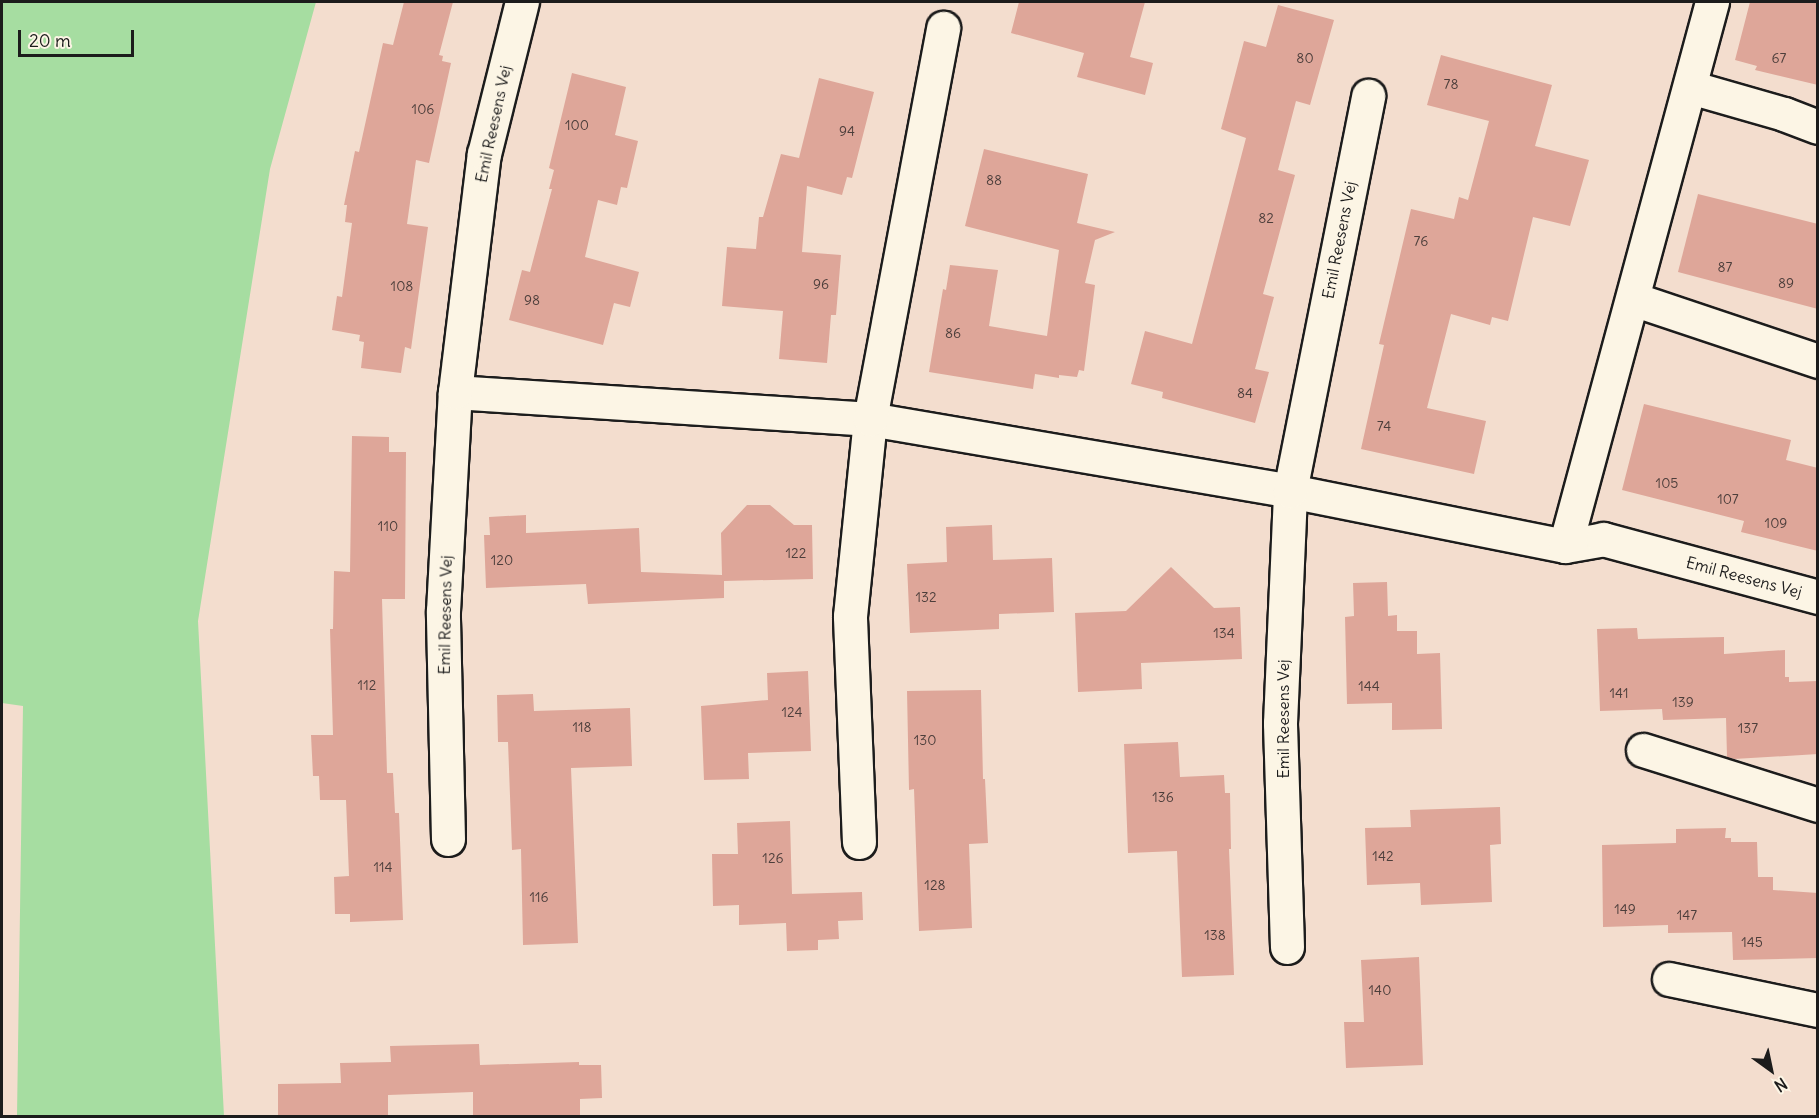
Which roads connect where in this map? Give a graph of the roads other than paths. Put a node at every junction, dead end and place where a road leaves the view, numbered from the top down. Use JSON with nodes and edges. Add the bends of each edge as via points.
{"nodes":[{"id":1,"x":522,"y":2,"type":"edge"},
{"id":2,"x":1712,"y":2,"type":"edge"},
{"id":3,"x":943,"y":28,"type":"dead end"},
{"id":4,"x":1690,"y":87,"type":"junction"},
{"id":5,"x":1368,"y":96,"type":"dead end"},
{"id":6,"x":1818,"y":127,"type":"edge"},
{"id":7,"x":1633,"y":299,"type":"junction"},
{"id":8,"x":1818,"y":362,"type":"edge"},
{"id":9,"x":454,"y":392,"type":"junction"},
{"id":10,"x":870,"y":419,"type":"junction"},
{"id":11,"x":1290,"y":491,"type":"junction"},
{"id":12,"x":1566,"y":546,"type":"junction"},
{"id":13,"x":1818,"y":597,"type":"edge"},
{"id":14,"x":1643,"y":750,"type":"dead end"},
{"id":15,"x":1818,"y":805,"type":"edge"},
{"id":16,"x":448,"y":839,"type":"dead end"},
{"id":17,"x":859,"y":842,"type":"dead end"},
{"id":18,"x":1287,"y":947,"type":"dead end"},
{"id":19,"x":1669,"y":979,"type":"dead end"},
{"id":20,"x":1818,"y":1010,"type":"edge"}],
"edges":[{"from":1,"to":9,"type":"street","name":"Emil Reesens Vej","via":[[484,154]]},
{"from":2,"to":4,"type":"street"},
{"from":3,"to":10,"type":"street"},
{"from":4,"to":6,"type":"street"},
{"from":4,"to":7,"type":"street"},
{"from":5,"to":11,"type":"street","name":"Emil Reesens Vej"},
{"from":7,"to":8,"type":"street"},
{"from":7,"to":12,"type":"street"},
{"from":9,"to":10,"type":"street","name":"Emil Reesens Vej"},
{"from":9,"to":16,"type":"street","name":"Emil Reesens Vej","via":[[443,611]]},
{"from":10,"to":11,"type":"street","name":"Emil Reesens Vej"},
{"from":10,"to":17,"type":"street","via":[[850,616]]},
{"from":11,"to":12,"type":"street","name":"Emil Reesens Vej"},
{"from":11,"to":18,"type":"street","name":"Emil Reesens Vej","via":[[1280,723]]},
{"from":12,"to":13,"type":"street","name":"Emil Reesens Vej","via":[[1603,539]]},
{"from":14,"to":15,"type":"street"},
{"from":19,"to":20,"type":"street"}]}
